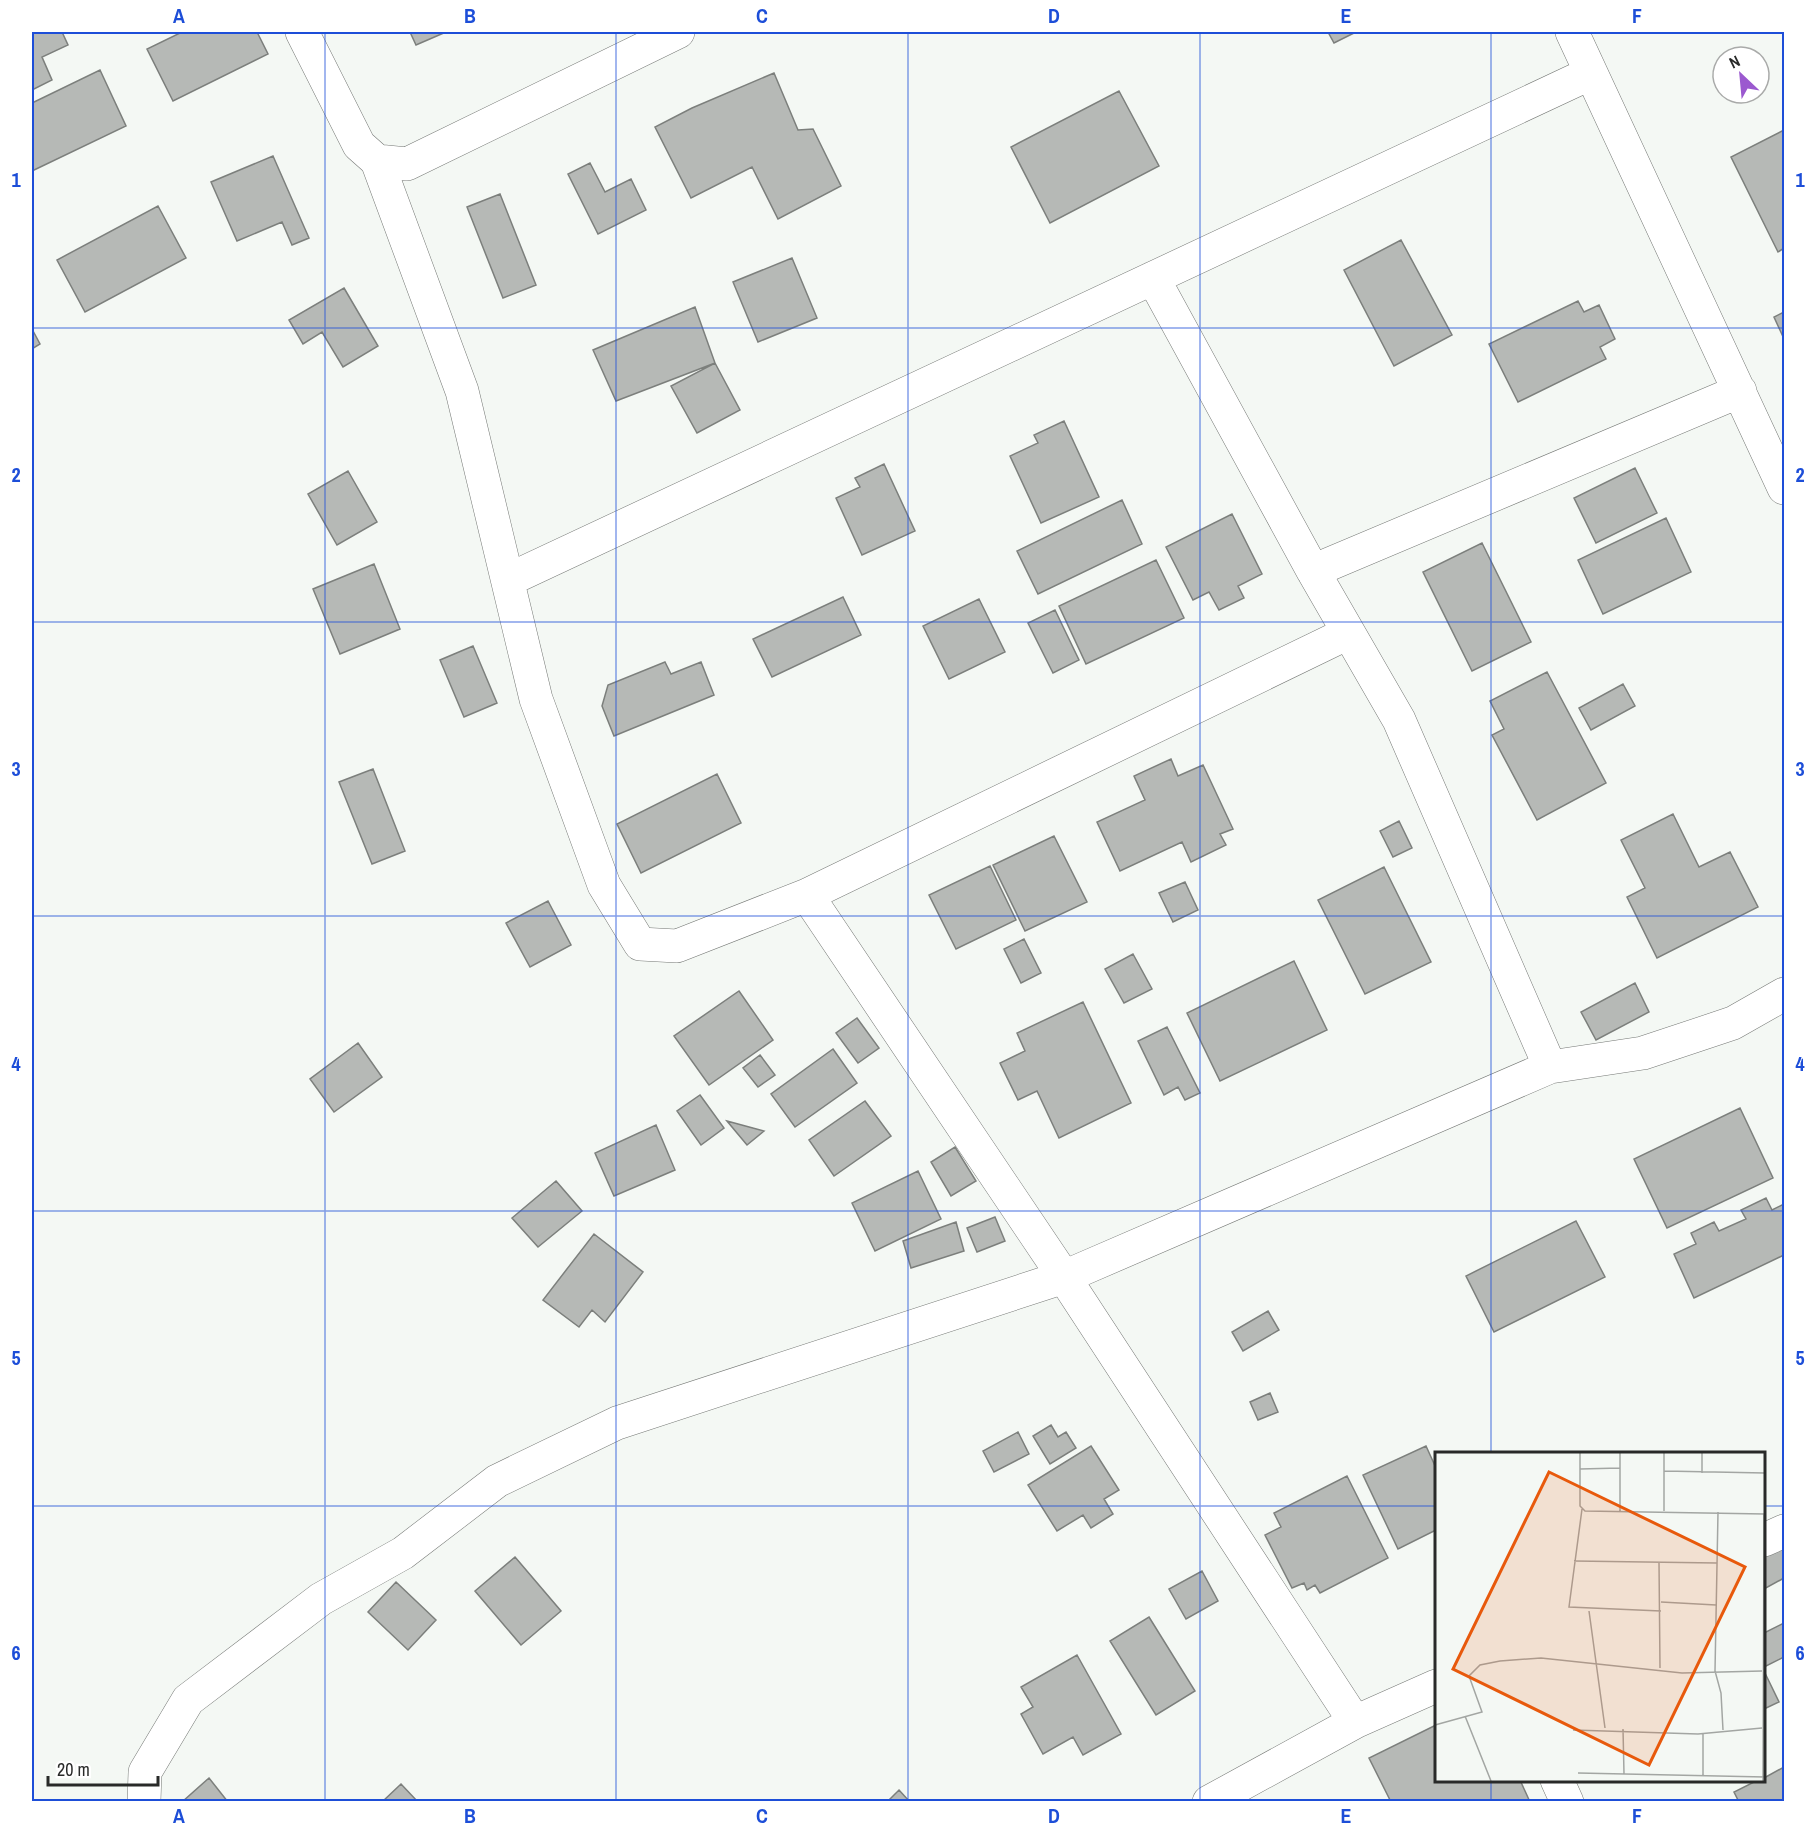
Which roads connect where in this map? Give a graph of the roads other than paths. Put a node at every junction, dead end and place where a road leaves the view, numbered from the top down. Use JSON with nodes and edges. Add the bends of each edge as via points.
{"nodes":[{"id":1,"x":302,"y":32,"type":"edge"},
{"id":2,"x":676,"y":32,"type":"edge"},
{"id":3,"x":1572,"y":32,"type":"edge"},
{"id":4,"x":1591,"y":73,"type":"junction"},
{"id":5,"x":377,"y":161,"type":"junction"},
{"id":6,"x":1153,"y":278,"type":"junction"},
{"id":7,"x":1740,"y":392,"type":"junction"},
{"id":8,"x":1785,"y":488,"type":"edge"},
{"id":9,"x":1313,"y":571,"type":"junction"},
{"id":10,"x":508,"y":580,"type":"junction"},
{"id":11,"x":1348,"y":633,"type":"junction"},
{"id":12,"x":807,"y":894,"type":"junction"},
{"id":13,"x":1785,"y":994,"type":"edge"},
{"id":14,"x":1550,"y":1067,"type":"junction"},
{"id":15,"x":1064,"y":1277,"type":"junction"},
{"id":16,"x":1785,"y":1530,"type":"edge"},
{"id":17,"x":1765,"y":1540,"type":"edge"},
{"id":18,"x":1435,"y":1687,"type":"edge"},
{"id":19,"x":1355,"y":1722,"type":"junction"},
{"id":20,"x":1558,"y":1782,"type":"edge"},
{"id":21,"x":144,"y":1802,"type":"edge"},
{"id":22,"x":1209,"y":1802,"type":"edge"},
{"id":23,"x":1567,"y":1802,"type":"edge"}],
"edges":[{"from":1,"to":5,"type":"street","via":[[359,145]]},
{"from":2,"to":5,"type":"street","via":[[407,164]]},
{"from":3,"to":4,"type":"street"},
{"from":4,"to":6,"type":"street"},
{"from":4,"to":7,"type":"street"},
{"from":5,"to":10,"type":"street","via":[[462,391]]},
{"from":6,"to":9,"type":"street"},
{"from":6,"to":10,"type":"street"},
{"from":7,"to":8,"type":"street"},
{"from":7,"to":9,"type":"street"},
{"from":9,"to":11,"type":"street"},
{"from":10,"to":12,"type":"street","via":[[536,699],[604,885],[640,944],[677,946]]},
{"from":11,"to":12,"type":"street"},
{"from":11,"to":14,"type":"street","via":[[1399,720]]},
{"from":12,"to":15,"type":"street"},
{"from":13,"to":14,"type":"street","via":[[1733,1023],[1643,1053]]},
{"from":14,"to":15,"type":"street"},
{"from":15,"to":19,"type":"street"},
{"from":15,"to":21,"type":"street","via":[[617,1423],[497,1481],[403,1553],[321,1599],[188,1700],[145,1772]]},
{"from":16,"to":17,"type":"street"},
{"from":18,"to":19,"type":"street"},
{"from":19,"to":22,"type":"street"},
{"from":20,"to":23,"type":"street"}]}
